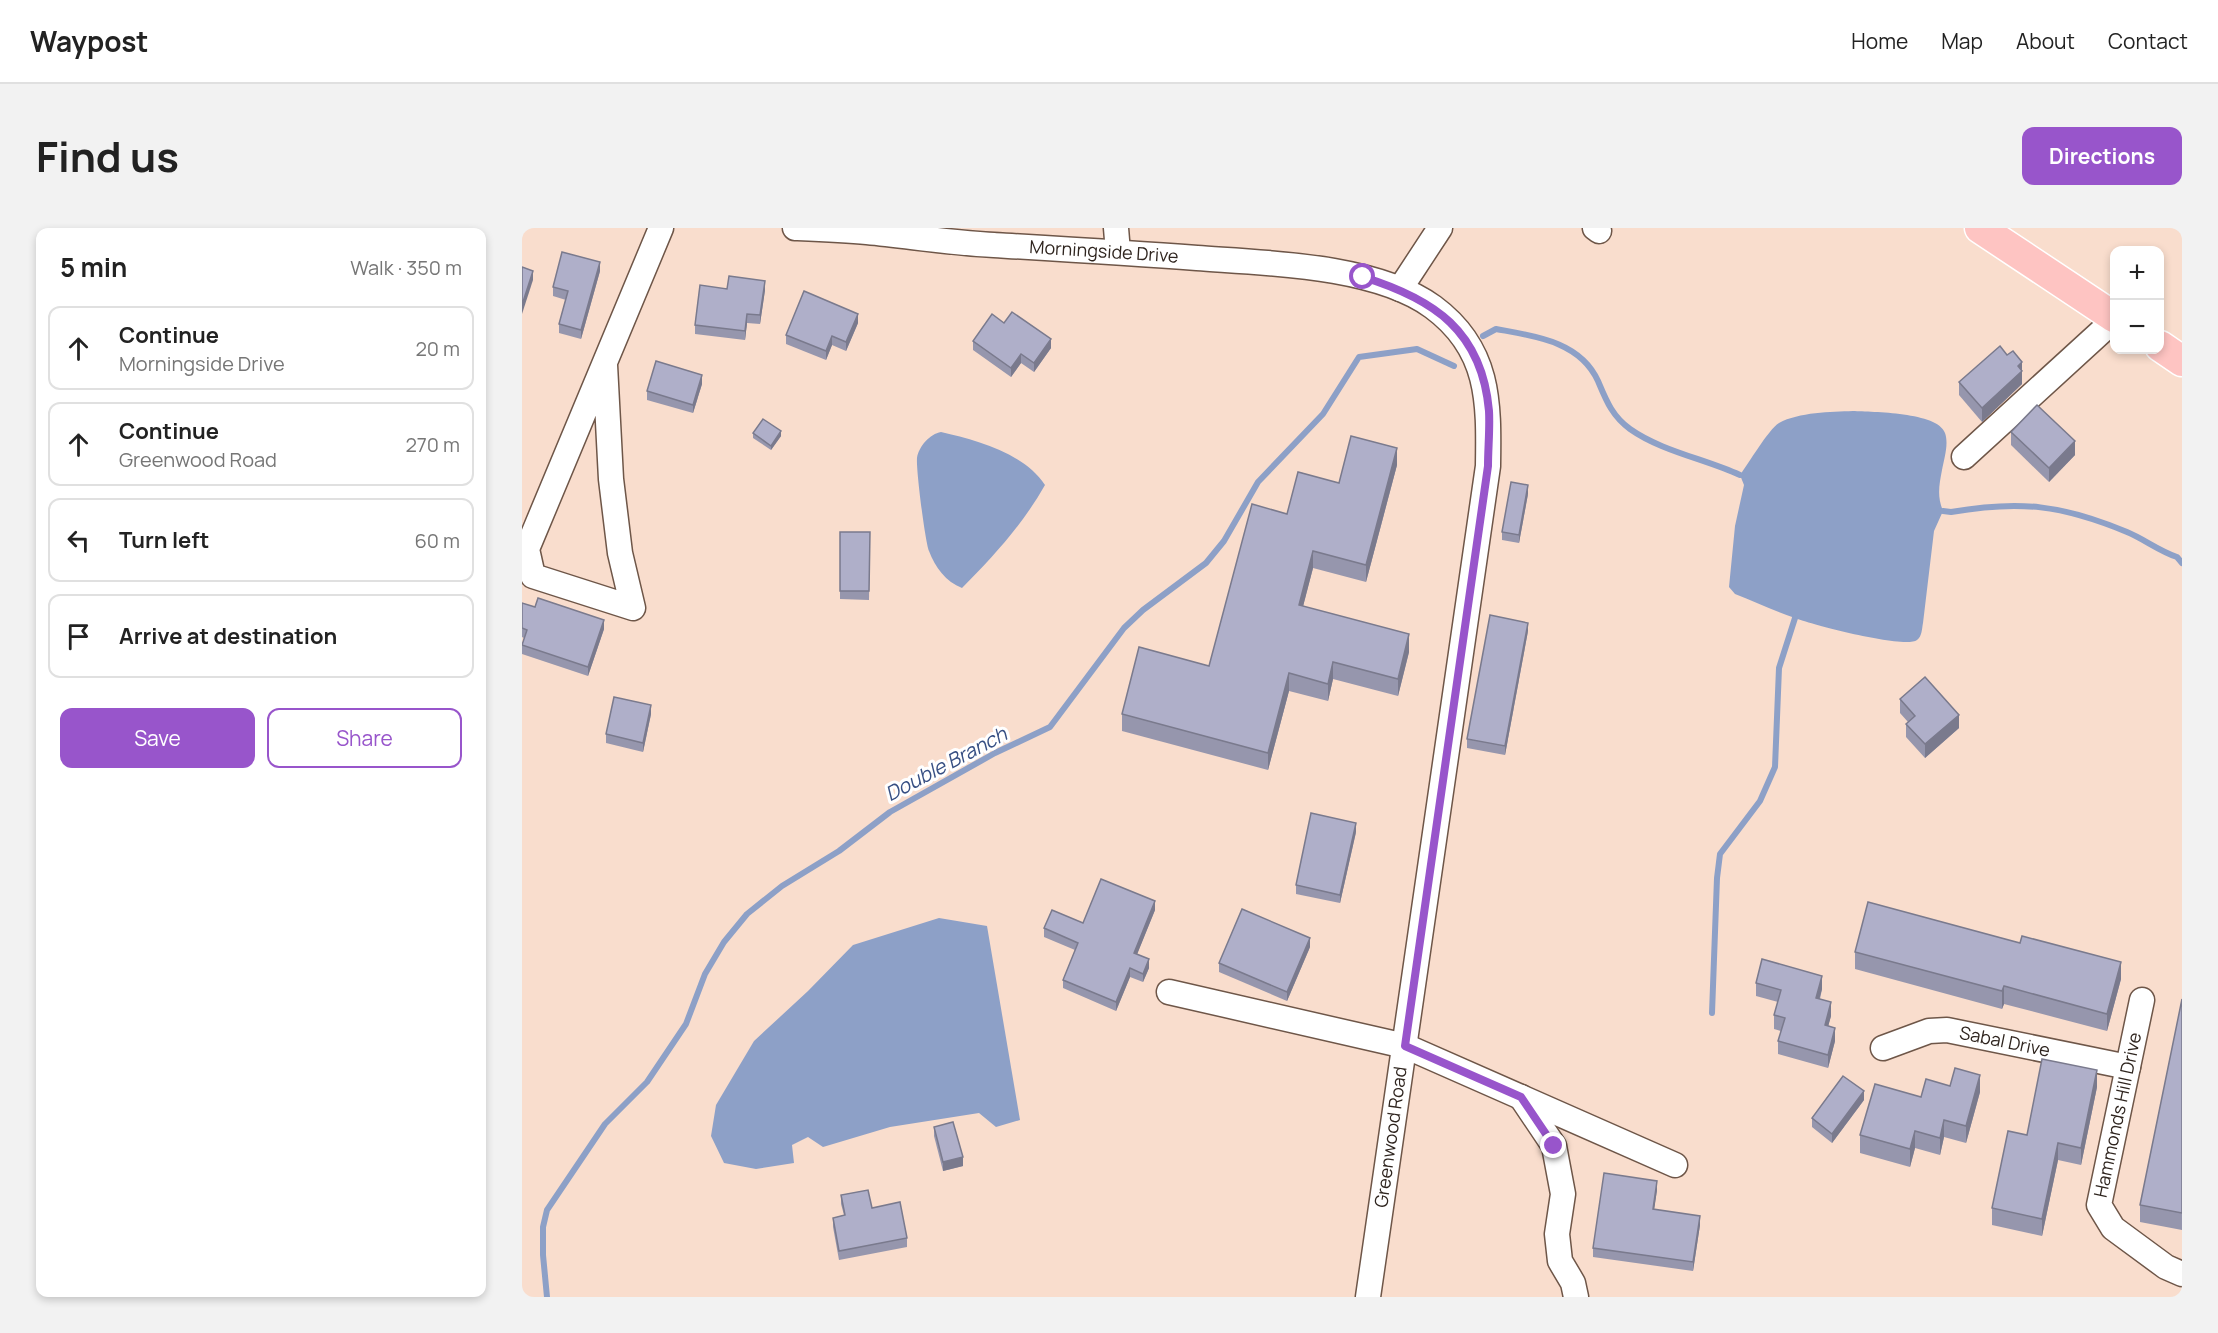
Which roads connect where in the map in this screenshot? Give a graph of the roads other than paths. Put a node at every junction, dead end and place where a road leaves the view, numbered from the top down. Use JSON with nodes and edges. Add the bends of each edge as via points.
{"nodes":[{"id":1,"x":661,"y":228,"type":"edge"},
{"id":2,"x":795,"y":228,"type":"edge"},
{"id":3,"x":1116,"y":228,"type":"edge"},
{"id":4,"x":1440,"y":228,"type":"edge"},
{"id":5,"x":1980,"y":228,"type":"edge"},
{"id":6,"x":1118,"y":252,"type":"junction"},
{"id":7,"x":1405,"y":292,"type":"junction"},
{"id":8,"x":2110,"y":316,"type":"edge"},
{"id":9,"x":2110,"y":324,"type":"edge"},
{"id":10,"x":605,"y":365,"type":"junction"},
{"id":11,"x":1964,"y":457,"type":"dead end"},
{"id":12,"x":1169,"y":992,"type":"dead end"},
{"id":13,"x":2142,"y":1000,"type":"dead end"},
{"id":14,"x":1405,"y":1046,"type":"junction"},
{"id":15,"x":1883,"y":1048,"type":"dead end"},
{"id":16,"x":2128,"y":1067,"type":"junction"},
{"id":17,"x":1521,"y":1097,"type":"junction"},
{"id":18,"x":1675,"y":1165,"type":"dead end"},
{"id":19,"x":2182,"y":1274,"type":"edge"},
{"id":20,"x":1368,"y":1297,"type":"edge"},
{"id":21,"x":1576,"y":1297,"type":"edge"}],
"edges":[{"from":1,"to":10,"type":"street"},
{"from":2,"to":6,"type":"street","name":"Morningside Drive"},
{"from":3,"to":6,"type":"street"},
{"from":4,"to":7,"type":"street"},
{"from":5,"to":8,"type":"main road"},
{"from":6,"to":7,"type":"street","name":"Morningside Drive","via":[[1286,264],[1363,277]]},
{"from":7,"to":14,"type":"street","name":"Greenwood Road","via":[[1435,308],[1471,348],[1483,376],[1489,412],[1488,466]]},
{"from":9,"to":11,"type":"street"},
{"from":10,"to":10,"type":"street","via":[[527,549],[533,576],[633,608],[620,553],[611,479]]},
{"from":12,"to":14,"type":"street"},
{"from":13,"to":16,"type":"street","name":"Hammonds Hill Drive"},
{"from":14,"to":17,"type":"street"},
{"from":14,"to":20,"type":"street","name":"Greenwood Road"},
{"from":15,"to":16,"type":"street","name":"Sabal Drive","via":[[1929,1031],[1947,1030]]},
{"from":16,"to":19,"type":"street","name":"Hammonds Hill Drive","via":[[2099,1205],[2113,1228],[2166,1267]]},
{"from":17,"to":18,"type":"street"},
{"from":17,"to":21,"type":"street","via":[[1554,1146],[1563,1194],[1557,1234],[1560,1261]]}]}
